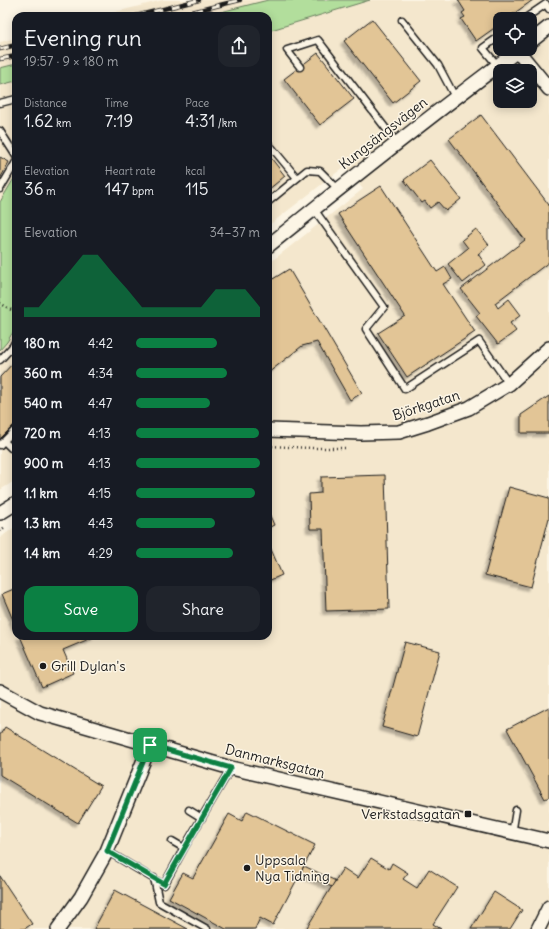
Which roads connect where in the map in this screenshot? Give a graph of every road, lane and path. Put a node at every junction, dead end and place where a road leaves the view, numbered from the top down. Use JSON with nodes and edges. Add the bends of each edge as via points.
{"nodes":[{"id":1,"x":549,"y":9,"type":"edge"},
{"id":2,"x":534,"y":12,"type":"edge"},
{"id":3,"x":402,"y":20,"type":"dead end"},
{"id":4,"x":549,"y":27,"type":"edge"},
{"id":5,"x":537,"y":36,"type":"edge"},
{"id":6,"x":493,"y":41,"type":"edge"},
{"id":7,"x":511,"y":56,"type":"edge"},
{"id":8,"x":524,"y":56,"type":"edge"},
{"id":9,"x":496,"y":64,"type":"edge"},
{"id":10,"x":501,"y":64,"type":"edge"},
{"id":11,"x":300,"y":67,"type":"dead end"},
{"id":12,"x":493,"y":70,"type":"edge"},
{"id":13,"x":549,"y":89,"type":"edge"},
{"id":14,"x":455,"y":97,"type":"junction"},
{"id":15,"x":12,"y":100,"type":"edge"},
{"id":16,"x":0,"y":103,"type":"edge"},
{"id":17,"x":0,"y":131,"type":"edge"},
{"id":18,"x":397,"y":143,"type":"junction"},
{"id":19,"x":272,"y":148,"type":"edge"},
{"id":20,"x":12,"y":150,"type":"edge"},
{"id":21,"x":12,"y":169,"type":"edge"},
{"id":22,"x":297,"y":178,"type":"junction"},
{"id":23,"x":0,"y":189,"type":"edge"},
{"id":24,"x":338,"y":189,"type":"junction"},
{"id":25,"x":272,"y":199,"type":"edge"},
{"id":26,"x":314,"y":209,"type":"junction"},
{"id":27,"x":272,"y":243,"type":"edge"},
{"id":28,"x":0,"y":303,"type":"edge"},
{"id":29,"x":12,"y":310,"type":"edge"},
{"id":30,"x":12,"y":347,"type":"edge"},
{"id":31,"x":549,"y":348,"type":"edge"},
{"id":32,"x":0,"y":360,"type":"edge"},
{"id":33,"x":509,"y":384,"type":"junction"},
{"id":34,"x":272,"y":430,"type":"edge"},
{"id":35,"x":12,"y":433,"type":"edge"},
{"id":36,"x":2,"y":443,"type":"edge"},
{"id":37,"x":11,"y":448,"type":"dead end"},
{"id":38,"x":12,"y":506,"type":"edge"},
{"id":39,"x":0,"y":513,"type":"edge"},
{"id":40,"x":0,"y":691,"type":"edge"},
{"id":41,"x":150,"y":745,"type":"junction"},
{"id":42,"x":231,"y":768,"type":"junction"},
{"id":43,"x":189,"y":810,"type":"dead end"},
{"id":44,"x":516,"y":810,"type":"dead end"},
{"id":45,"x":202,"y":818,"type":"junction"},
{"id":46,"x":512,"y":834,"type":"junction"},
{"id":47,"x":172,"y":841,"type":"dead end"},
{"id":48,"x":549,"y":841,"type":"edge"},
{"id":49,"x":184,"y":848,"type":"junction"},
{"id":50,"x":107,"y":851,"type":"junction"},
{"id":51,"x":154,"y":878,"type":"junction"},
{"id":52,"x":549,"y":907,"type":"edge"},
{"id":53,"x":58,"y":929,"type":"edge"},
{"id":54,"x":207,"y":929,"type":"edge"},
{"id":55,"x":538,"y":929,"type":"edge"}],
"edges":[{"from":1,"to":2,"type":"lane","via":[[546,4]]},
{"from":3,"to":14,"type":"lane","via":[[438,65]]},
{"from":4,"to":5,"type":"street"},
{"from":6,"to":9,"type":"lane","via":[[483,48]]},
{"from":7,"to":10,"type":"street","name":"Kungsängsvägen"},
{"from":8,"to":13,"type":"street"},
{"from":11,"to":18,"type":"lane","via":[[287,50],[318,40]]},
{"from":12,"to":14,"type":"street","name":"Kungsängsvägen"},
{"from":14,"to":18,"type":"street","name":"Kungsängsvägen"},
{"from":15,"to":16,"type":"lane"},
{"from":17,"to":20,"type":"lane"},
{"from":18,"to":24,"type":"street","name":"Kungsängsvägen"},
{"from":19,"to":22,"type":"lane"},
{"from":21,"to":23,"type":"lane"},
{"from":22,"to":24,"type":"lane","via":[[307,170],[320,171]]},
{"from":22,"to":25,"type":"lane"},
{"from":24,"to":26,"type":"street","name":"Kungsängsvägen"},
{"from":26,"to":27,"type":"street","name":"Kungsängsvägen"},
{"from":26,"to":33,"type":"lane","via":[[384,307],[366,329],[405,389],[479,341]]},
{"from":28,"to":29,"type":"path"},
{"from":30,"to":32,"type":"lane"},
{"from":31,"to":33,"type":"street","name":"Björkgatan"},
{"from":33,"to":34,"type":"street","name":"Björkgatan","via":[[469,408],[399,432]]},
{"from":35,"to":36,"type":"lane"},
{"from":36,"to":37,"type":"lane"},
{"from":38,"to":39,"type":"street"},
{"from":40,"to":41,"type":"street","name":"Danmarksgatan","via":[[40,713]]},
{"from":41,"to":42,"type":"street","name":"Danmarksgatan"},
{"from":41,"to":50,"type":"street"},
{"from":42,"to":45,"type":"lane"},
{"from":42,"to":46,"type":"street","name":"Danmarksgatan"},
{"from":43,"to":45,"type":"lane"},
{"from":44,"to":46,"type":"lane"},
{"from":45,"to":49,"type":"lane"},
{"from":46,"to":48,"type":"street","name":"Danmarksgatan"},
{"from":47,"to":49,"type":"lane"},
{"from":49,"to":51,"type":"lane","via":[[164,884]]},
{"from":50,"to":51,"type":"lane"},
{"from":50,"to":53,"type":"street"},
{"from":51,"to":54,"type":"lane","via":[[159,902]]},
{"from":52,"to":55,"type":"street"}]}
